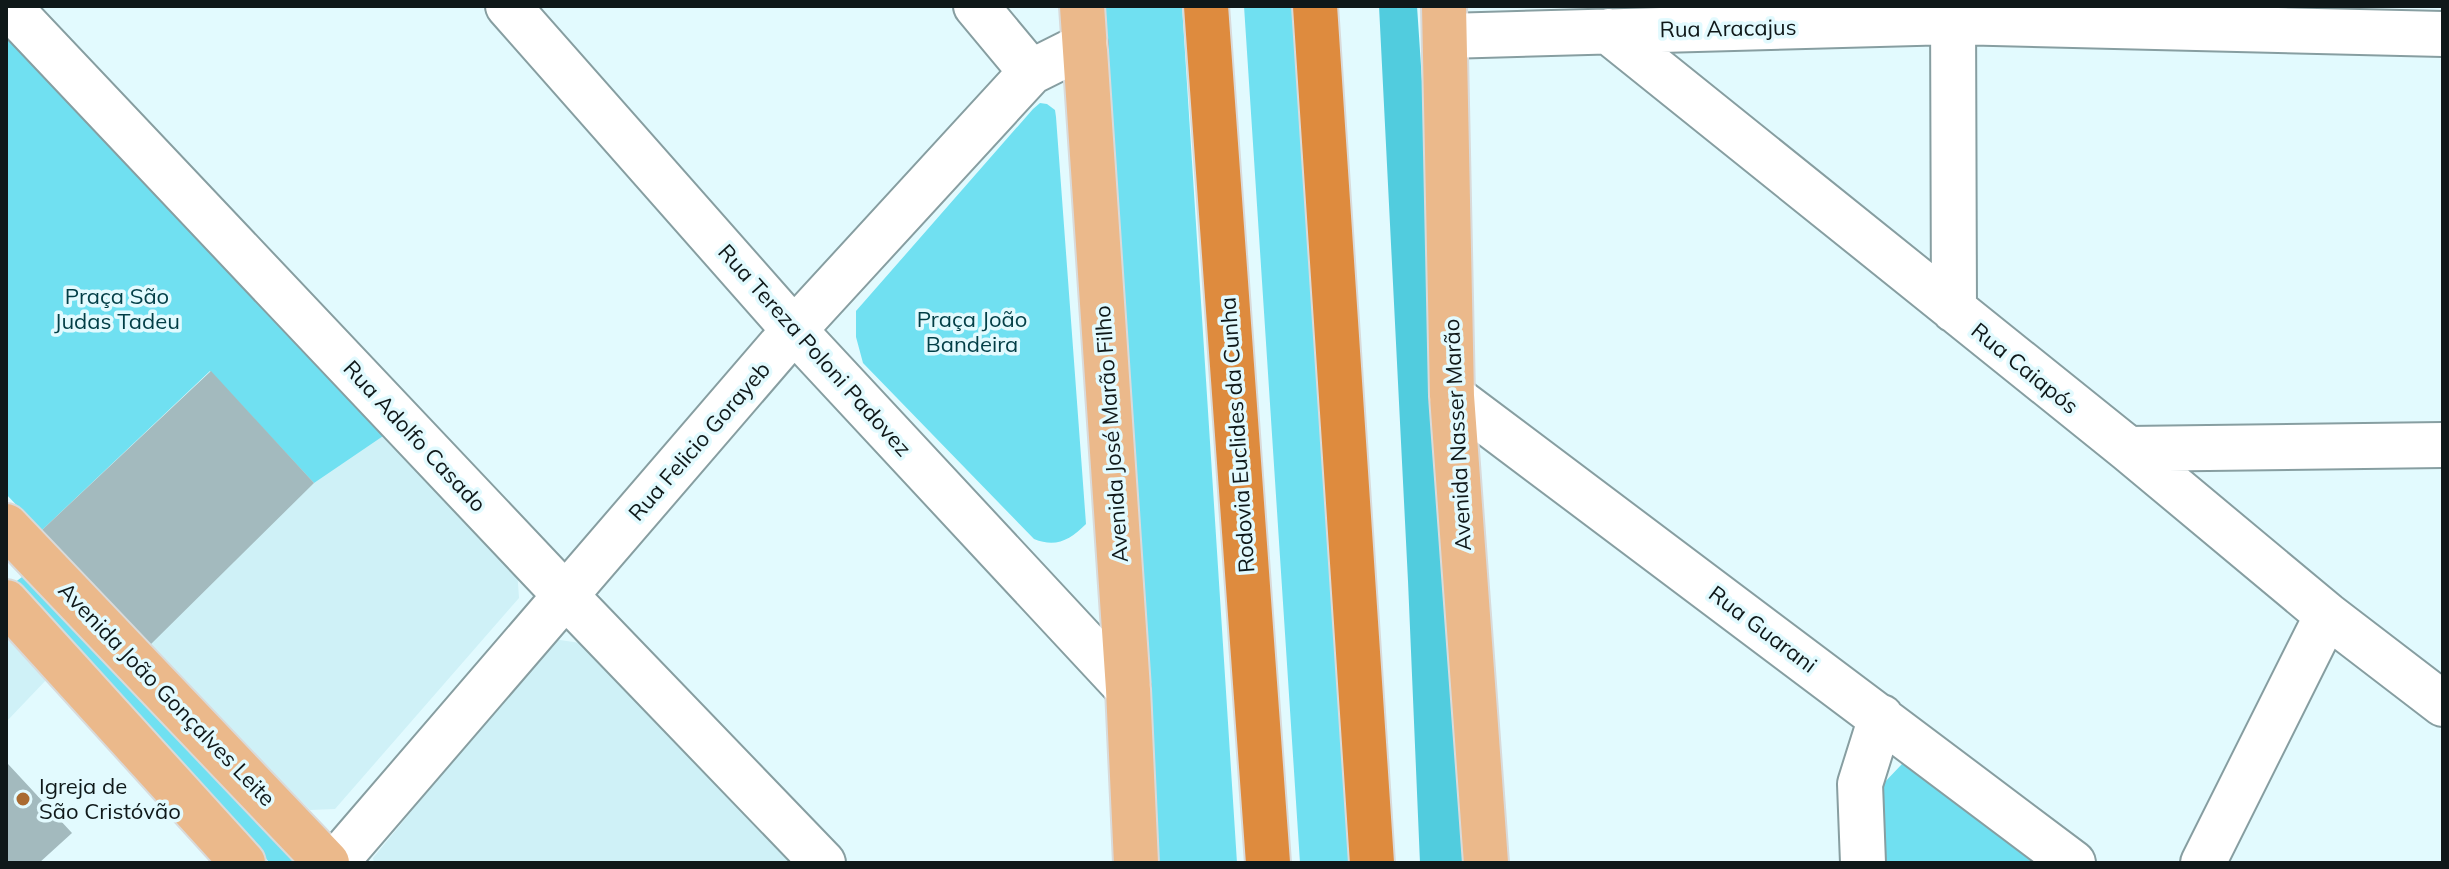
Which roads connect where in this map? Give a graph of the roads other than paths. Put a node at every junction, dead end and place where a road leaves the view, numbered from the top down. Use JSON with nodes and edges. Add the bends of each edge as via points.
{"nodes":[{"id":1,"x":8,"y":6,"type":"edge"},
{"id":2,"x":508,"y":6,"type":"edge"},
{"id":3,"x":976,"y":6,"type":"edge"},
{"id":4,"x":1206,"y":6,"type":"edge"},
{"id":5,"x":1315,"y":6,"type":"edge"},
{"id":6,"x":1953,"y":14,"type":"edge"},
{"id":7,"x":1445,"y":21,"type":"edge"},
{"id":8,"x":1084,"y":25,"type":"edge"},
{"id":9,"x":1608,"y":31,"type":"junction"},
{"id":10,"x":2443,"y":34,"type":"edge"},
{"id":11,"x":1031,"y":72,"type":"junction"},
{"id":12,"x":1954,"y":310,"type":"junction"},
{"id":13,"x":794,"y":330,"type":"junction"},
{"id":14,"x":1452,"y":396,"type":"junction"},
{"id":15,"x":2443,"y":445,"type":"edge"},
{"id":16,"x":2128,"y":449,"type":"junction"},
{"id":17,"x":12,"y":544,"type":"edge"},
{"id":18,"x":565,"y":595,"type":"junction"},
{"id":19,"x":6,"y":602,"type":"edge"},
{"id":20,"x":2327,"y":615,"type":"junction"},
{"id":21,"x":1128,"y":689,"type":"junction"},
{"id":22,"x":2443,"y":704,"type":"edge"},
{"id":23,"x":1881,"y":717,"type":"junction"},
{"id":24,"x":243,"y":863,"type":"edge"},
{"id":25,"x":327,"y":863,"type":"edge"},
{"id":26,"x":335,"y":863,"type":"edge"},
{"id":27,"x":823,"y":863,"type":"edge"},
{"id":28,"x":1136,"y":863,"type":"edge"},
{"id":29,"x":1268,"y":863,"type":"edge"},
{"id":30,"x":1372,"y":863,"type":"edge"},
{"id":31,"x":1486,"y":863,"type":"edge"},
{"id":32,"x":1863,"y":863,"type":"edge"},
{"id":33,"x":2073,"y":863,"type":"edge"},
{"id":34,"x":2203,"y":863,"type":"edge"}],
"edges":[{"from":1,"to":18,"type":"street","name":"Rua Adolfo Casado"},
{"from":2,"to":13,"type":"street","name":"Rua Tereza Poloni Padovez"},
{"from":3,"to":11,"type":"street"},
{"from":4,"to":29,"type":"highway","name":"Rodovia Euclides da Cunha"},
{"from":5,"to":30,"type":"highway"},
{"from":6,"to":9,"type":"street","name":"Rua Aracajus"},
{"from":6,"to":10,"type":"street","name":"Rua Aracajus"},
{"from":6,"to":12,"type":"street"},
{"from":7,"to":9,"type":"street","name":"Rua Aracajus"},
{"from":7,"to":14,"type":"main road","name":"Avenida Nasser Marão"},
{"from":8,"to":11,"type":"street","name":"Rua Felicio Gorayeb"},
{"from":8,"to":21,"type":"main road","name":"Avenida José Marão Filho"},
{"from":9,"to":12,"type":"street","name":"Rua Caiapós"},
{"from":11,"to":13,"type":"street","name":"Rua Felicio Gorayeb"},
{"from":12,"to":16,"type":"street","name":"Rua Caiapós"},
{"from":13,"to":18,"type":"street","name":"Rua Felicio Gorayeb"},
{"from":13,"to":21,"type":"street","name":"Rua Tereza Poloni Padovez"},
{"from":14,"to":23,"type":"street","name":"Rua Guarani"},
{"from":14,"to":31,"type":"main road","name":"Avenida Nasser Marão"},
{"from":15,"to":16,"type":"street"},
{"from":16,"to":20,"type":"street","name":"Rua Caiapós"},
{"from":17,"to":25,"type":"main road","name":"Avenida João Gonçalves Leite"},
{"from":18,"to":26,"type":"street","name":"Rua Felicio Gorayeb"},
{"from":18,"to":27,"type":"street","name":"Rua Adolfo Casado"},
{"from":19,"to":24,"type":"main road"},
{"from":20,"to":22,"type":"street","name":"Rua Caiapós"},
{"from":20,"to":34,"type":"street"},
{"from":21,"to":28,"type":"main road","name":"Avenida José Marão Filho"},
{"from":23,"to":32,"type":"street","via":[[1860,784]]},
{"from":23,"to":33,"type":"street","name":"Rua Guarani"}]}
